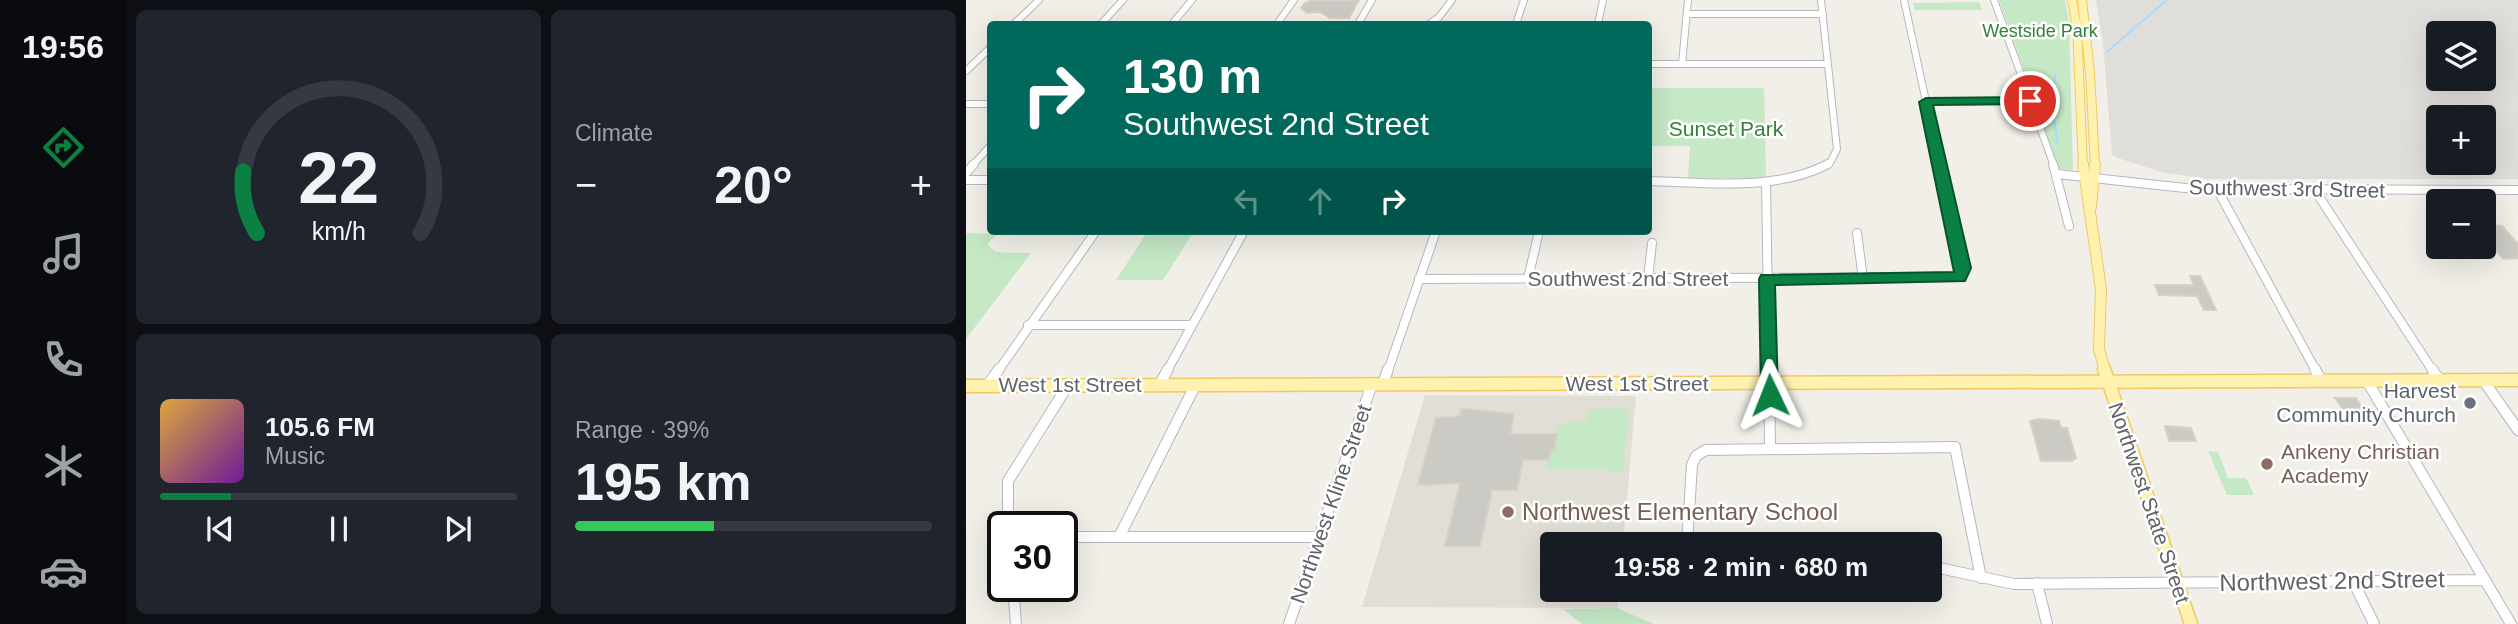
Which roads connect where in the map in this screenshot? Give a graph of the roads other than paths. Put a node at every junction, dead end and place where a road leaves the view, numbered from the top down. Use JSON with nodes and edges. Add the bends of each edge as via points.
{"nodes":[{"id":1,"x":1040,"y":0,"type":"edge"},
{"id":2,"x":1123,"y":0,"type":"edge"},
{"id":3,"x":1192,"y":0,"type":"edge"},
{"id":4,"x":1294,"y":0,"type":"edge"},
{"id":5,"x":1372,"y":0,"type":"edge"},
{"id":6,"x":1452,"y":0,"type":"edge"},
{"id":7,"x":1524,"y":0,"type":"edge"},
{"id":8,"x":1603,"y":0,"type":"edge"},
{"id":9,"x":1688,"y":0,"type":"edge"},
{"id":10,"x":1821,"y":0,"type":"edge"},
{"id":11,"x":1904,"y":0,"type":"edge"},
{"id":12,"x":1994,"y":0,"type":"edge"},
{"id":13,"x":2072,"y":0,"type":"edge"},
{"id":14,"x":2082,"y":0,"type":"edge"},
{"id":15,"x":1687,"y":14,"type":"junction"},
{"id":16,"x":1823,"y":14,"type":"junction"},
{"id":17,"x":1017,"y":21,"type":"edge"},
{"id":18,"x":1104,"y":21,"type":"edge"},
{"id":19,"x":1174,"y":21,"type":"edge"},
{"id":20,"x":1279,"y":21,"type":"edge"},
{"id":21,"x":1360,"y":21,"type":"edge"},
{"id":22,"x":1433,"y":21,"type":"edge"},
{"id":23,"x":1517,"y":21,"type":"edge"},
{"id":24,"x":1599,"y":21,"type":"edge"},
{"id":25,"x":987,"y":51,"type":"edge"},
{"id":26,"x":1652,"y":64,"type":"edge"},
{"id":27,"x":1682,"y":64,"type":"junction"},
{"id":28,"x":1828,"y":64,"type":"junction"},
{"id":29,"x":966,"y":71,"type":"edge"},
{"id":30,"x":2030,"y":101,"type":"junction"},
{"id":31,"x":1926,"y":102,"type":"junction"},
{"id":32,"x":966,"y":104,"type":"edge"},
{"id":33,"x":987,"y":104,"type":"edge"},
{"id":34,"x":987,"y":149,"type":"edge"},
{"id":35,"x":966,"y":173,"type":"edge"},
{"id":36,"x":2057,"y":174,"type":"junction"},
{"id":37,"x":2083,"y":175,"type":"junction"},
{"id":38,"x":2095,"y":178,"type":"junction"},
{"id":39,"x":966,"y":180,"type":"edge"},
{"id":40,"x":987,"y":180,"type":"edge"},
{"id":41,"x":1652,"y":181,"type":"edge"},
{"id":42,"x":1766,"y":182,"type":"junction"},
{"id":43,"x":2217,"y":189,"type":"junction"},
{"id":44,"x":2314,"y":189,"type":"junction"},
{"id":45,"x":2518,"y":190,"type":"edge"},
{"id":46,"x":2091,"y":207,"type":"junction"},
{"id":47,"x":2069,"y":226,"type":"dead end"},
{"id":48,"x":1857,"y":233,"type":"dead end"},
{"id":49,"x":1093,"y":235,"type":"edge"},
{"id":50,"x":1242,"y":235,"type":"edge"},
{"id":51,"x":1435,"y":235,"type":"edge"},
{"id":52,"x":1538,"y":235,"type":"edge"},
{"id":53,"x":1652,"y":243,"type":"dead end"},
{"id":54,"x":1419,"y":279,"type":"junction"},
{"id":55,"x":1528,"y":279,"type":"junction"},
{"id":56,"x":1648,"y":279,"type":"junction"},
{"id":57,"x":1767,"y":279,"type":"junction"},
{"id":58,"x":1863,"y":279,"type":"junction"},
{"id":59,"x":1192,"y":325,"type":"junction"},
{"id":60,"x":1028,"y":326,"type":"junction"},
{"id":61,"x":2439,"y":380,"type":"junction"},
{"id":62,"x":2483,"y":380,"type":"junction"},
{"id":63,"x":2518,"y":380,"type":"edge"},
{"id":64,"x":2320,"y":381,"type":"junction"},
{"id":65,"x":2368,"y":381,"type":"junction"},
{"id":66,"x":2107,"y":382,"type":"junction"},
{"id":67,"x":1769,"y":383,"type":"junction"},
{"id":68,"x":1160,"y":384,"type":"junction"},
{"id":69,"x":1196,"y":384,"type":"junction"},
{"id":70,"x":1378,"y":384,"type":"junction"},
{"id":71,"x":1068,"y":385,"type":"junction"},
{"id":72,"x":966,"y":386,"type":"edge"},
{"id":73,"x":987,"y":386,"type":"junction"},
{"id":74,"x":2518,"y":430,"type":"edge"},
{"id":75,"x":1770,"y":448,"type":"junction"},
{"id":76,"x":1007,"y":511,"type":"edge"},
{"id":77,"x":1688,"y":532,"type":"edge"},
{"id":78,"x":1078,"y":537,"type":"edge"},
{"id":79,"x":1119,"y":537,"type":"junction"},
{"id":80,"x":1319,"y":537,"type":"junction"},
{"id":81,"x":1942,"y":568,"type":"edge"},
{"id":82,"x":1981,"y":578,"type":"junction"},
{"id":83,"x":2485,"y":580,"type":"junction"},
{"id":84,"x":2353,"y":581,"type":"junction"},
{"id":85,"x":2037,"y":583,"type":"junction"},
{"id":86,"x":2177,"y":583,"type":"junction"},
{"id":87,"x":1014,"y":602,"type":"edge"},
{"id":88,"x":1016,"y":624,"type":"edge"},
{"id":89,"x":1289,"y":624,"type":"edge"},
{"id":90,"x":2047,"y":624,"type":"edge"},
{"id":91,"x":2191,"y":624,"type":"edge"},
{"id":92,"x":2374,"y":624,"type":"edge"},
{"id":93,"x":2511,"y":624,"type":"edge"}],
"edges":[{"from":1,"to":17,"type":"street"},
{"from":2,"to":18,"type":"street"},
{"from":3,"to":19,"type":"street"},
{"from":4,"to":20,"type":"street"},
{"from":5,"to":21,"type":"street"},
{"from":6,"to":22,"type":"street"},
{"from":7,"to":23,"type":"street"},
{"from":8,"to":24,"type":"street"},
{"from":9,"to":15,"type":"street"},
{"from":10,"to":16,"type":"street"},
{"from":11,"to":31,"type":"street"},
{"from":12,"to":30,"type":"street"},
{"from":13,"to":37,"type":"main road"},
{"from":14,"to":38,"type":"main road"},
{"from":15,"to":16,"type":"street"},
{"from":15,"to":27,"type":"street"},
{"from":16,"to":28,"type":"street"},
{"from":25,"to":29,"type":"street"},
{"from":26,"to":27,"type":"street"},
{"from":27,"to":28,"type":"street"},
{"from":28,"to":42,"type":"street","via":[[1835,159],[1818,172]]},
{"from":30,"to":31,"type":"street"},
{"from":30,"to":36,"type":"street"},
{"from":31,"to":58,"type":"street","name":"Southwest 2nd Street","via":[[1962,275],[1952,279]]},
{"from":32,"to":33,"type":"street"},
{"from":34,"to":35,"type":"street"},
{"from":36,"to":37,"type":"street","name":"Southwest 3rd Street"},
{"from":36,"to":47,"type":"street"},
{"from":37,"to":38,"type":"street","name":"Southwest 3rd Street"},
{"from":37,"to":46,"type":"main road"},
{"from":38,"to":43,"type":"street","name":"Southwest 3rd Street"},
{"from":38,"to":46,"type":"main road"},
{"from":39,"to":40,"type":"street"},
{"from":41,"to":42,"type":"street"},
{"from":42,"to":57,"type":"street"},
{"from":43,"to":44,"type":"street","name":"Southwest 3rd Street"},
{"from":43,"to":64,"type":"street"},
{"from":44,"to":45,"type":"street","name":"Southwest 3rd Street"},
{"from":44,"to":61,"type":"street"},
{"from":46,"to":66,"type":"main road","name":"Northwest State Street","via":[[2102,305],[2099,349]]},
{"from":48,"to":58,"type":"street"},
{"from":49,"to":60,"type":"street"},
{"from":50,"to":59,"type":"street"},
{"from":51,"to":54,"type":"street","name":"Northwest Kline Street"},
{"from":52,"to":55,"type":"street"},
{"from":53,"to":56,"type":"street"},
{"from":54,"to":55,"type":"street","name":"Southwest 2nd Street"},
{"from":54,"to":70,"type":"street","name":"Northwest Kline Street"},
{"from":55,"to":56,"type":"street","name":"Southwest 2nd Street"},
{"from":56,"to":57,"type":"street","name":"Southwest 2nd Street"},
{"from":57,"to":58,"type":"street","name":"Southwest 2nd Street"},
{"from":57,"to":67,"type":"street"},
{"from":59,"to":60,"type":"street"},
{"from":59,"to":68,"type":"street"},
{"from":60,"to":73,"type":"street"},
{"from":61,"to":62,"type":"main road","name":"West 1st Street"},
{"from":61,"to":65,"type":"main road","name":"West 1st Street"},
{"from":62,"to":63,"type":"main road","name":"West 1st Street"},
{"from":62,"to":74,"type":"street"},
{"from":64,"to":65,"type":"main road","name":"West 1st Street"},
{"from":64,"to":66,"type":"main road","name":"West 1st Street"},
{"from":65,"to":83,"type":"street"},
{"from":66,"to":67,"type":"main road","name":"West 1st Street"},
{"from":66,"to":86,"type":"main road","name":"Northwest State Street"},
{"from":67,"to":70,"type":"main road","name":"West 1st Street"},
{"from":67,"to":75,"type":"street"},
{"from":68,"to":69,"type":"main road","name":"West 1st Street"},
{"from":68,"to":71,"type":"main road","name":"West 1st Street"},
{"from":69,"to":70,"type":"main road","name":"West 1st Street"},
{"from":69,"to":79,"type":"street"},
{"from":70,"to":80,"type":"street","name":"Northwest Kline Street"},
{"from":71,"to":73,"type":"main road","name":"West 1st Street"},
{"from":71,"to":76,"type":"street","via":[[1009,481]]},
{"from":72,"to":73,"type":"main road","name":"West 1st Street"},
{"from":75,"to":77,"type":"street","via":[[1709,449],[1697,454],[1692,465]]},
{"from":75,"to":82,"type":"street","via":[[1955,447]]},
{"from":78,"to":79,"type":"street"},
{"from":79,"to":80,"type":"street"},
{"from":80,"to":89,"type":"street","name":"Northwest Kline Street"},
{"from":81,"to":82,"type":"street","name":"Northwest 2nd Street"},
{"from":82,"to":85,"type":"street","name":"Northwest 2nd Street"},
{"from":83,"to":84,"type":"street","name":"Northwest 2nd Street"},
{"from":83,"to":93,"type":"street"},
{"from":84,"to":86,"type":"street","name":"Northwest 2nd Street"},
{"from":84,"to":92,"type":"street"},
{"from":85,"to":86,"type":"street","name":"Northwest 2nd Street"},
{"from":85,"to":90,"type":"street"},
{"from":86,"to":91,"type":"main road","name":"Northwest State Street"},
{"from":87,"to":88,"type":"street"}]}
